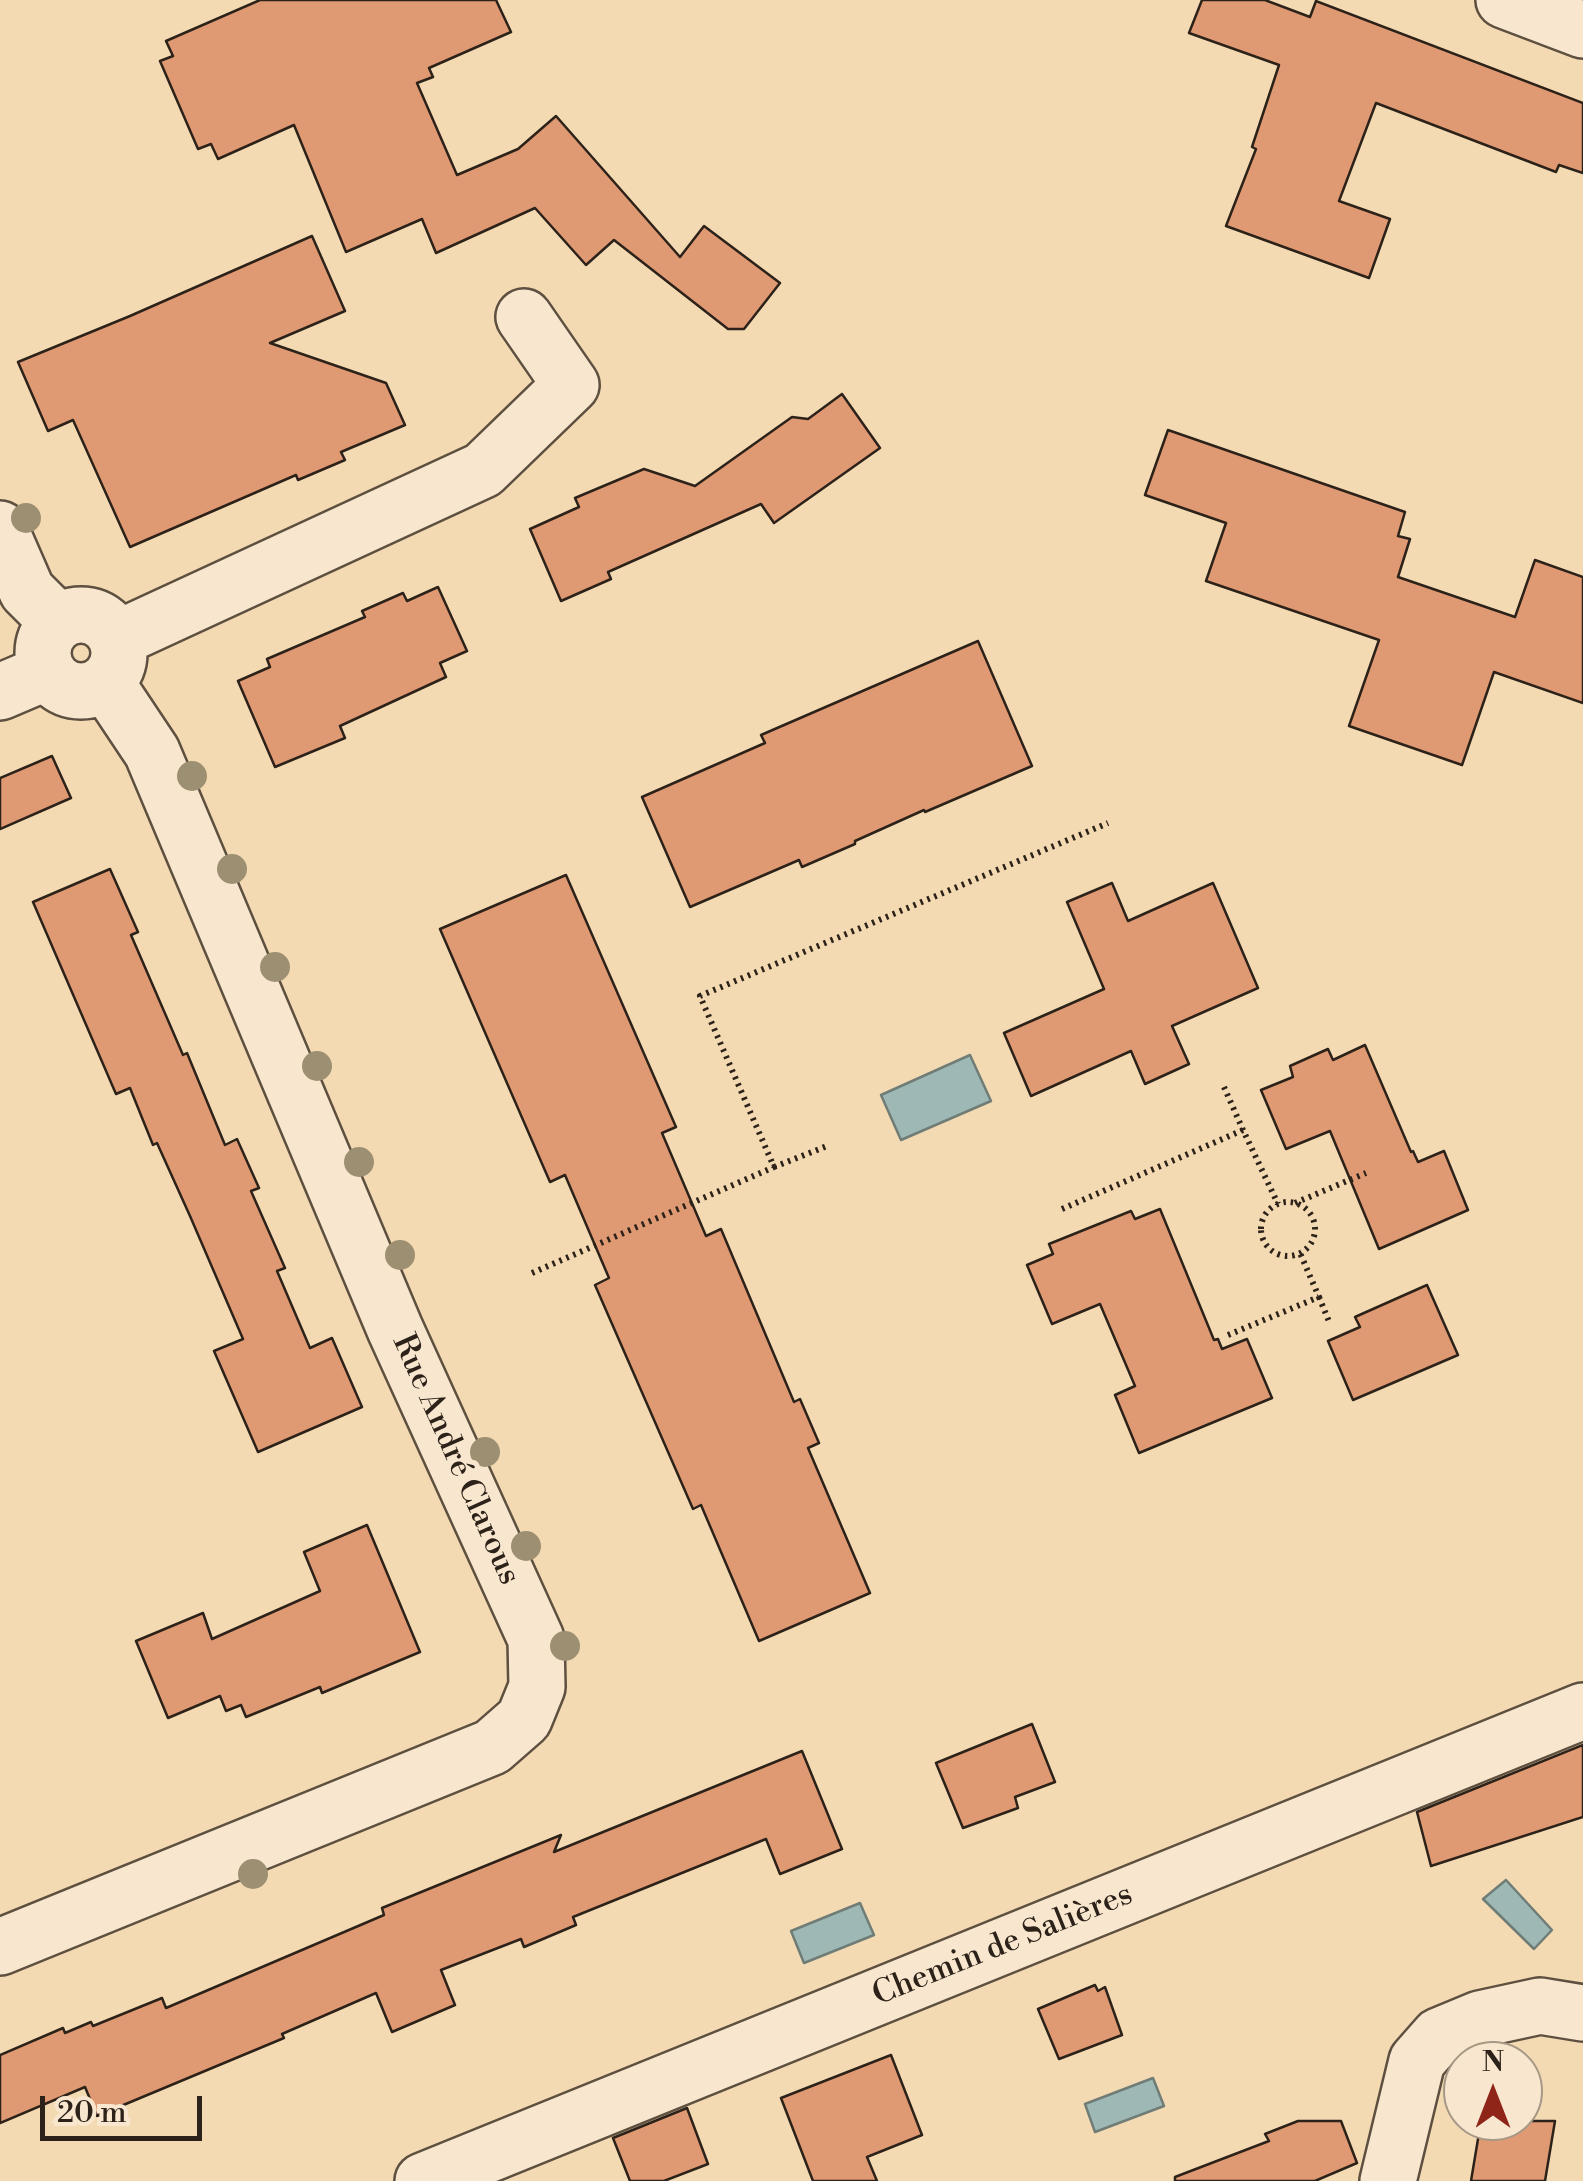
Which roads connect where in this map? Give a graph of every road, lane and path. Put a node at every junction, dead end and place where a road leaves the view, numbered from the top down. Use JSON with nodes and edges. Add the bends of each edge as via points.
{"nodes":[{"id":1,"x":1504,"y":0,"type":"edge"},
{"id":2,"x":1583,"y":30,"type":"edge"},
{"id":3,"x":524,"y":317,"type":"dead end"},
{"id":4,"x":0,"y":529,"type":"edge"},
{"id":5,"x":112,"y":661,"type":"junction"},
{"id":6,"x":35,"y":662,"type":"edge"},
{"id":7,"x":1108,"y":823,"type":"dead end"},
{"id":8,"x":1224,"y":1086,"type":"dead end"},
{"id":9,"x":1243,"y":1130,"type":"junction"},
{"id":10,"x":827,"y":1146,"type":"dead end"},
{"id":11,"x":774,"y":1167,"type":"junction"},
{"id":12,"x":1366,"y":1173,"type":"dead end"},
{"id":13,"x":1294,"y":1203,"type":"junction"},
{"id":14,"x":1278,"y":1204,"type":"junction"},
{"id":15,"x":1062,"y":1208,"type":"dead end"},
{"id":16,"x":1300,"y":1253,"type":"junction"},
{"id":17,"x":532,"y":1273,"type":"dead end"},
{"id":18,"x":1320,"y":1297,"type":"junction"},
{"id":19,"x":1330,"y":1324,"type":"dead end"},
{"id":20,"x":1228,"y":1335,"type":"dead end"},
{"id":21,"x":1583,"y":1711,"type":"edge"},
{"id":22,"x":0,"y":1946,"type":"edge"},
{"id":23,"x":1583,"y":2013,"type":"edge"},
{"id":24,"x":423,"y":2181,"type":"edge"},
{"id":25,"x":1388,"y":2181,"type":"edge"}],
"edges":[{"from":1,"to":2,"type":"street"},
{"from":3,"to":5,"type":"street","via":[[571,385],[484,470]]},
{"from":4,"to":6,"type":"street","via":[[27,592]]},
{"from":5,"to":6,"type":"street","via":[[87,692],[61,686]]},
{"from":5,"to":22,"type":"street","name":"Rue André Clarous","via":[[396,1329],[536,1639],[538,1688],[524,1719],[492,1747]]},
{"from":7,"to":11,"type":"path","via":[[700,996]]},
{"from":8,"to":9,"type":"path"},
{"from":9,"to":14,"type":"path"},
{"from":9,"to":15,"type":"path"},
{"from":10,"to":11,"type":"path"},
{"from":11,"to":17,"type":"path"},
{"from":12,"to":13,"type":"path"},
{"from":13,"to":14,"type":"path"},
{"from":13,"to":16,"type":"path","via":[[1308,1211],[1315,1231]]},
{"from":14,"to":16,"type":"path","via":[[1263,1220],[1265,1242],[1281,1255]]},
{"from":16,"to":18,"type":"path"},
{"from":18,"to":19,"type":"path"},
{"from":18,"to":20,"type":"path"},
{"from":21,"to":24,"type":"street","name":"Chemin de Salières"},
{"from":23,"to":25,"type":"street","via":[[1540,2006],[1439,2036],[1417,2060]]}]}
